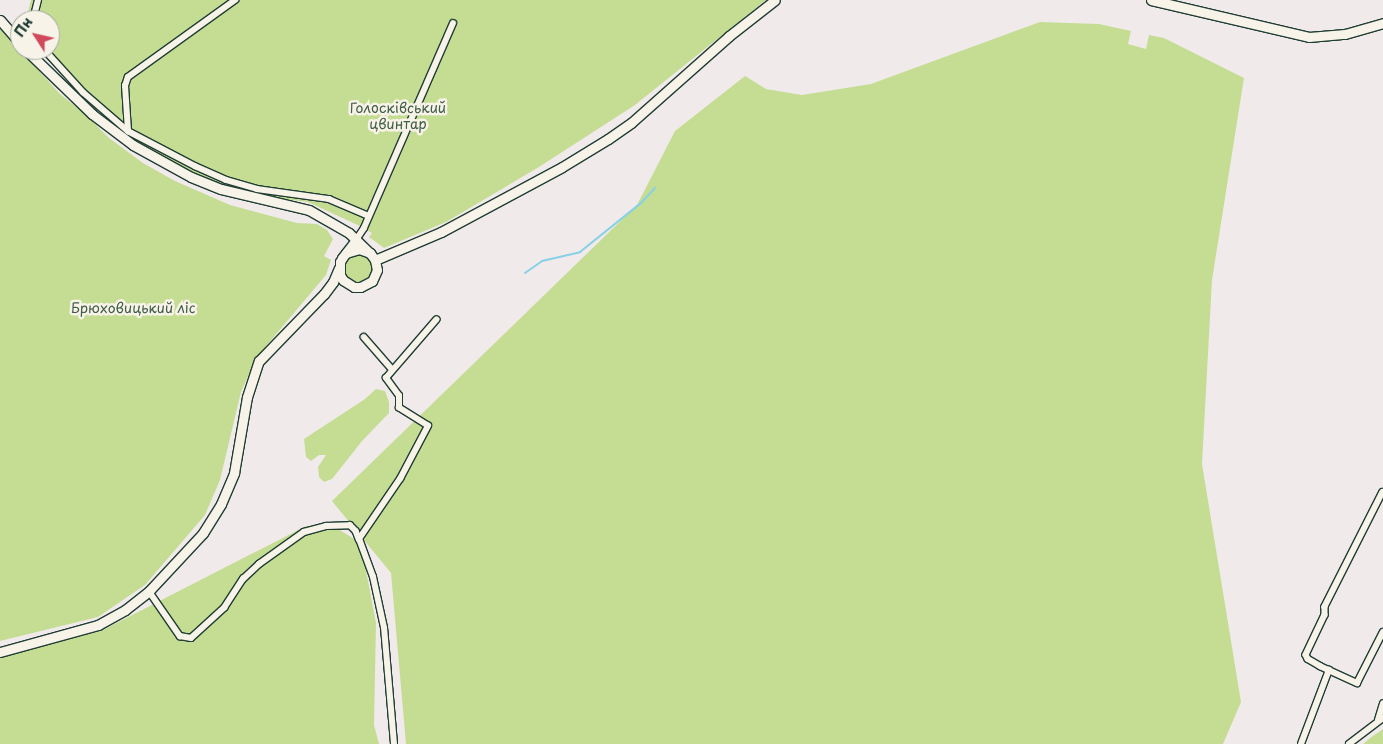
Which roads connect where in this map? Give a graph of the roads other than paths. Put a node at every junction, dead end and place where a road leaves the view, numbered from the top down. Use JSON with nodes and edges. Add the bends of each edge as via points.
{"nodes":[{"id":1,"x":235,"y":0,"type":"edge"},
{"id":2,"x":775,"y":0,"type":"edge"},
{"id":3,"x":1151,"y":0,"type":"edge"},
{"id":4,"x":0,"y":20,"type":"edge"},
{"id":5,"x":453,"y":23,"type":"dead end"},
{"id":6,"x":1383,"y":23,"type":"edge"},
{"id":7,"x":10,"y":32,"type":"edge"},
{"id":8,"x":36,"y":60,"type":"edge"},
{"id":9,"x":54,"y":60,"type":"edge"},
{"id":10,"x":128,"y":131,"type":"junction"},
{"id":11,"x":369,"y":216,"type":"junction"},
{"id":12,"x":356,"y":240,"type":"junction"},
{"id":13,"x":346,"y":253,"type":"junction"},
{"id":14,"x":373,"y":257,"type":"junction"},
{"id":15,"x":339,"y":268,"type":"junction"},
{"id":16,"x":354,"y":287,"type":"junction"},
{"id":17,"x":324,"y":294,"type":"junction"},
{"id":18,"x":436,"y":320,"type":"dead end"},
{"id":19,"x":364,"y":337,"type":"dead end"},
{"id":20,"x":392,"y":369,"type":"junction"},
{"id":21,"x":1383,"y":492,"type":"edge"},
{"id":22,"x":360,"y":540,"type":"junction"},
{"id":23,"x":149,"y":591,"type":"junction"},
{"id":24,"x":1383,"y":632,"type":"edge"},
{"id":25,"x":0,"y":652,"type":"edge"},
{"id":26,"x":1329,"y":670,"type":"junction"},
{"id":27,"x":1383,"y":704,"type":"edge"},
{"id":28,"x":1381,"y":719,"type":"edge"},
{"id":29,"x":394,"y":744,"type":"edge"},
{"id":30,"x":1300,"y":744,"type":"edge"},
{"id":31,"x":1349,"y":744,"type":"edge"}],
"edges":[{"from":1,"to":10,"type":"street","via":[[128,77],[125,86]]},
{"from":2,"to":14,"type":"street","via":[[608,139],[441,232]]},
{"from":3,"to":6,"type":"street","via":[[1309,38],[1345,34]]},
{"from":4,"to":7,"type":"street"},
{"from":5,"to":11,"type":"street"},
{"from":8,"to":12,"type":"street","via":[[92,114],[133,145],[191,177],[221,189],[309,210]]},
{"from":9,"to":10,"type":"street","via":[[83,92]]},
{"from":10,"to":11,"type":"street","via":[[226,180],[257,189],[322,197]]},
{"from":11,"to":12,"type":"street"},
{"from":12,"to":13,"type":"street"},
{"from":12,"to":14,"type":"street"},
{"from":13,"to":14,"type":"street","via":[[359,249]]},
{"from":13,"to":15,"type":"street"},
{"from":14,"to":16,"type":"street","via":[[377,270],[372,281]]},
{"from":15,"to":16,"type":"street","via":[[343,280]]},
{"from":15,"to":17,"type":"street"},
{"from":16,"to":17,"type":"street","via":[[339,286]]},
{"from":17,"to":23,"type":"street","via":[[259,362],[247,397],[234,473],[221,504],[203,533]]},
{"from":18,"to":20,"type":"street"},
{"from":19,"to":20,"type":"street"},
{"from":20,"to":22,"type":"street","via":[[386,378],[399,396],[399,408],[428,426],[400,479]]},
{"from":21,"to":26,"type":"street","via":[[1308,648],[1308,659]]},
{"from":22,"to":23,"type":"street","via":[[356,530],[350,526],[326,526],[304,532],[243,579],[224,608],[191,638],[180,636]]},
{"from":22,"to":29,"type":"street","via":[[373,577],[384,628]]},
{"from":23,"to":25,"type":"street","via":[[98,625]]},
{"from":24,"to":26,"type":"street","via":[[1357,683]]},
{"from":26,"to":30,"type":"street"},
{"from":27,"to":28,"type":"street"},
{"from":28,"to":31,"type":"street"}]}
